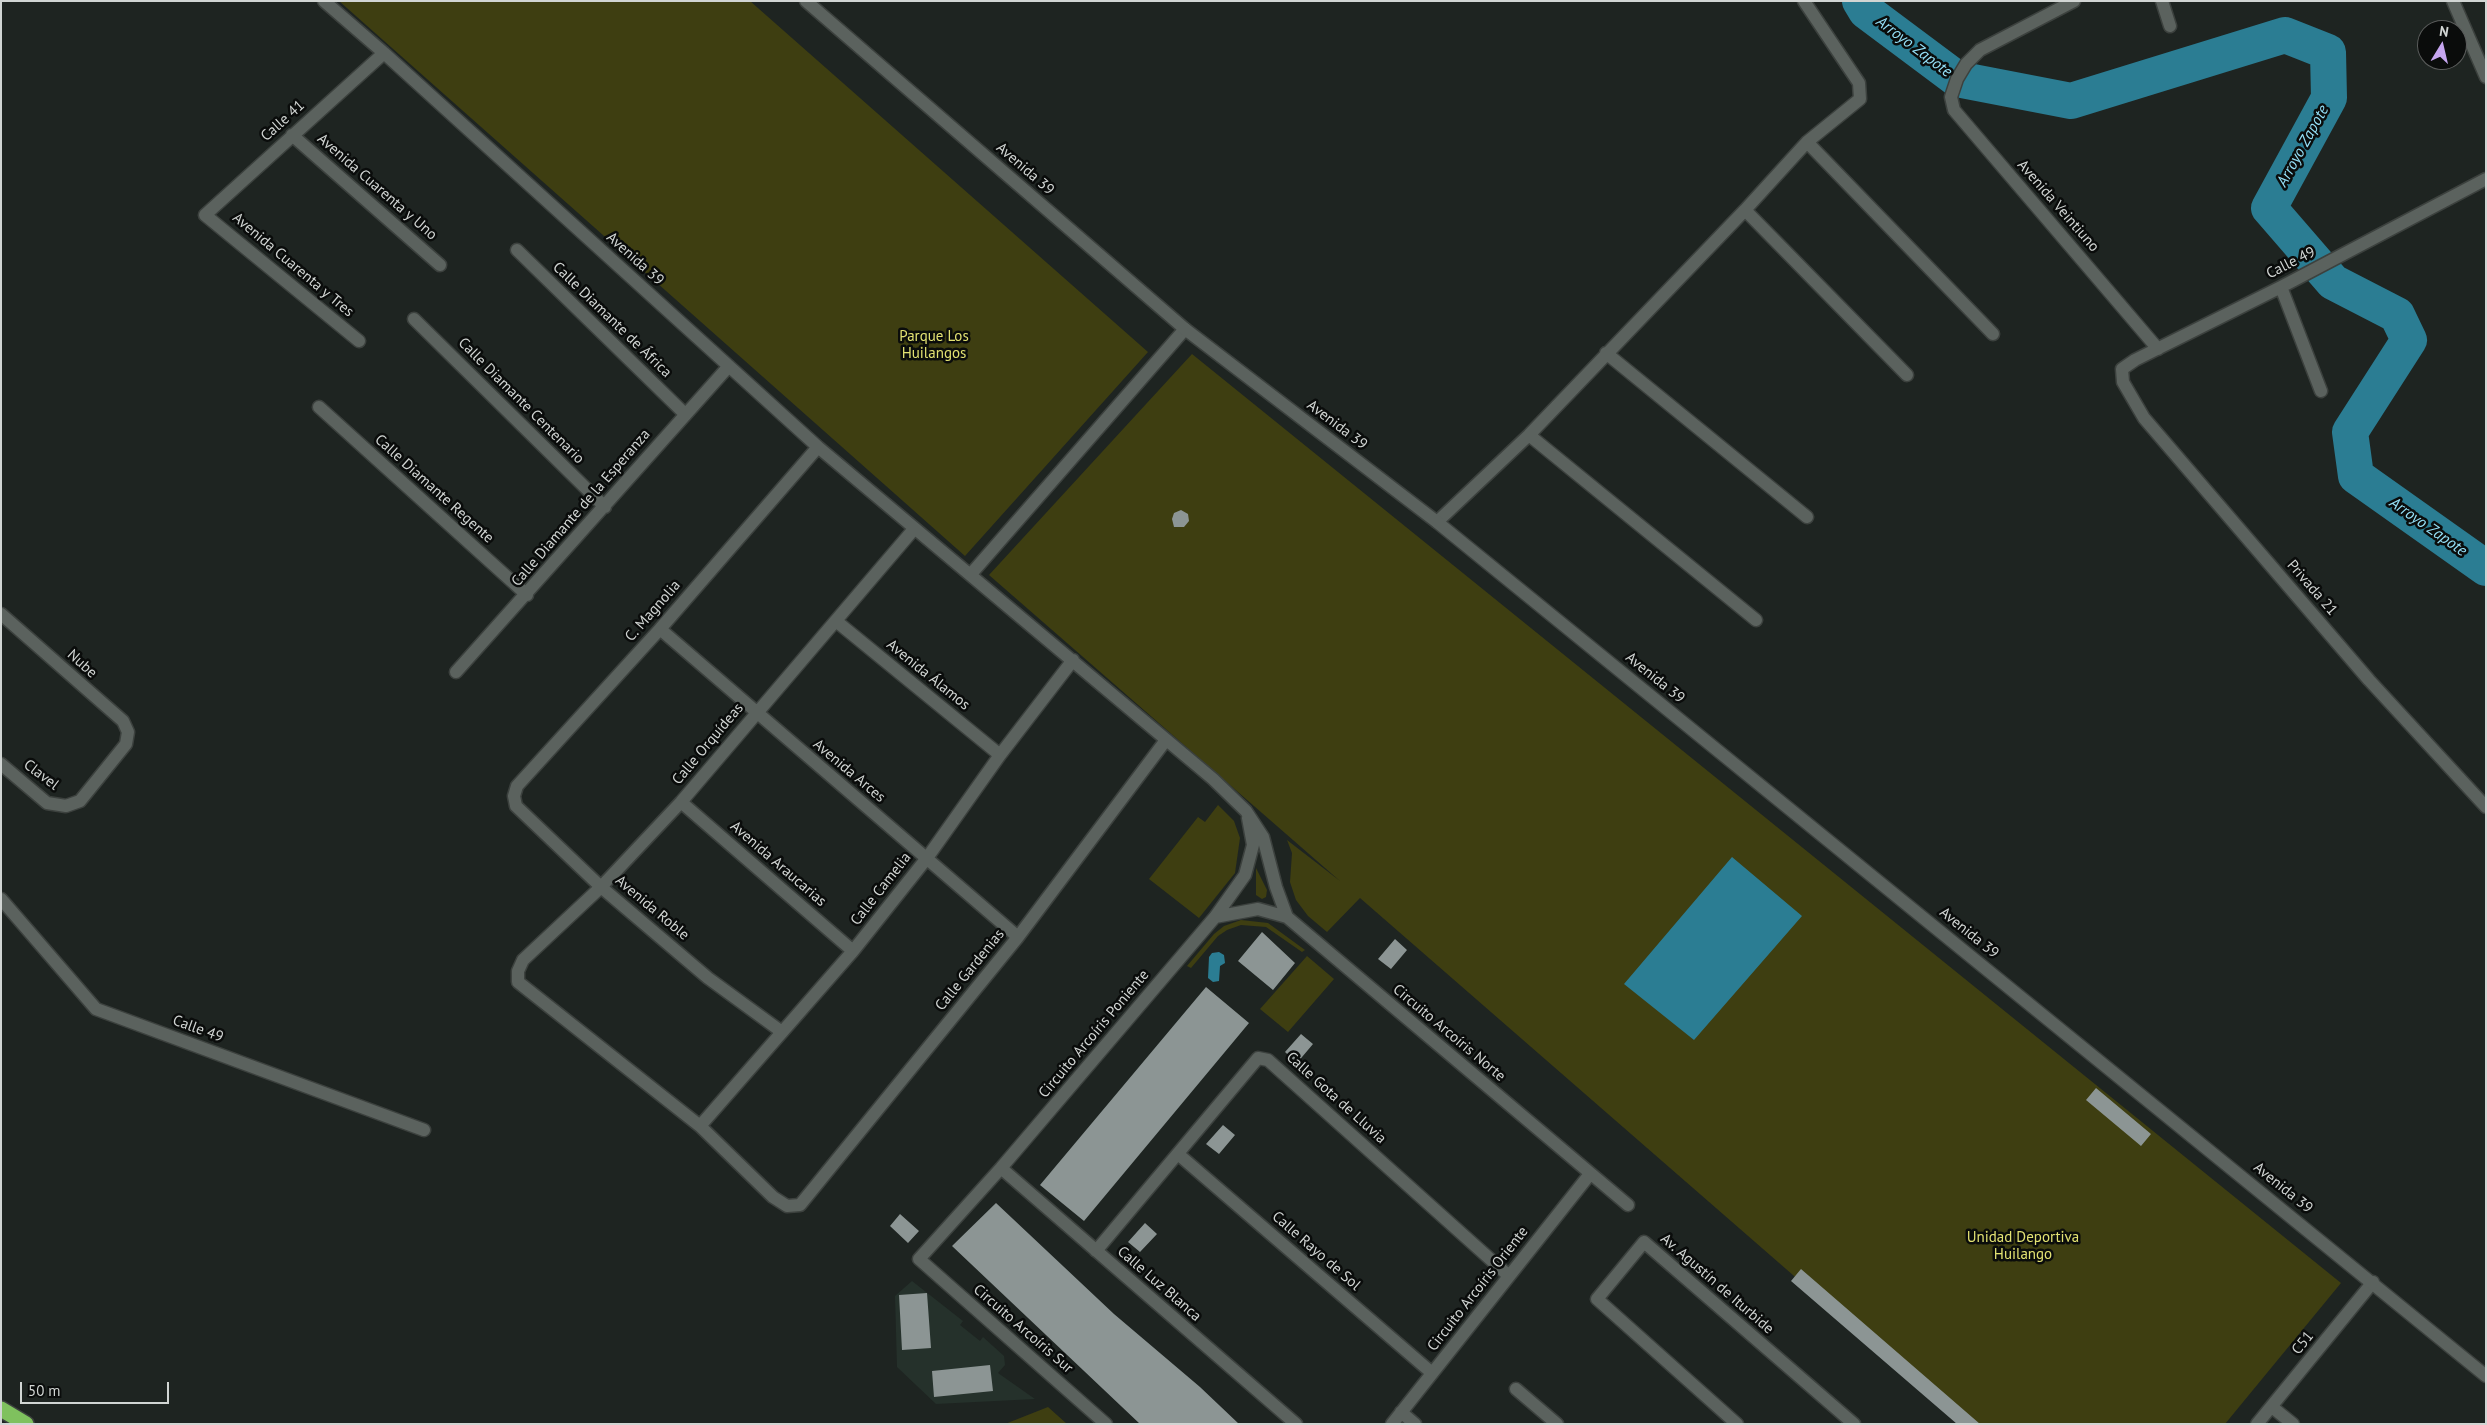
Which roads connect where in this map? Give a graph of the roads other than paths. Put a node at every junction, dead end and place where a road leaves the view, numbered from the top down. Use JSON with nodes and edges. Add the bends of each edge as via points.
{"nodes":[{"id":1,"x":324,"y":1,"type":"edge"},
{"id":2,"x":806,"y":1,"type":"edge"},
{"id":3,"x":1804,"y":1,"type":"edge"},
{"id":4,"x":2074,"y":1,"type":"edge"},
{"id":5,"x":2162,"y":1,"type":"edge"},
{"id":6,"x":2453,"y":1,"type":"edge"},
{"id":7,"x":2170,"y":26,"type":"dead end"},
{"id":8,"x":384,"y":52,"type":"junction"},
{"id":9,"x":2486,"y":77,"type":"edge"},
{"id":10,"x":292,"y":135,"type":"junction"},
{"id":11,"x":1807,"y":142,"type":"junction"},
{"id":12,"x":2486,"y":179,"type":"edge"},
{"id":13,"x":1745,"y":210,"type":"junction"},
{"id":14,"x":205,"y":214,"type":"joint"},
{"id":15,"x":517,"y":250,"type":"dead end"},
{"id":16,"x":440,"y":265,"type":"dead end"},
{"id":17,"x":2281,"y":287,"type":"junction"},
{"id":18,"x":414,"y":319,"type":"dead end"},
{"id":19,"x":1185,"y":329,"type":"junction"},
{"id":20,"x":1993,"y":334,"type":"dead end"},
{"id":21,"x":359,"y":342,"type":"dead end"},
{"id":22,"x":2158,"y":349,"type":"junction"},
{"id":23,"x":1606,"y":353,"type":"junction"},
{"id":24,"x":729,"y":366,"type":"junction"},
{"id":25,"x":1907,"y":375,"type":"dead end"},
{"id":26,"x":2124,"y":382,"type":"joint"},
{"id":27,"x":2320,"y":391,"type":"dead end"},
{"id":28,"x":318,"y":407,"type":"dead end"},
{"id":29,"x":685,"y":414,"type":"junction"},
{"id":30,"x":1529,"y":435,"type":"junction"},
{"id":31,"x":818,"y":447,"type":"junction"},
{"id":32,"x":605,"y":507,"type":"junction"},
{"id":33,"x":1807,"y":517,"type":"dead end"},
{"id":34,"x":1437,"y":522,"type":"junction"},
{"id":35,"x":914,"y":528,"type":"junction"},
{"id":36,"x":971,"y":574,"type":"junction"},
{"id":37,"x":527,"y":595,"type":"junction"},
{"id":38,"x":1,"y":614,"type":"edge"},
{"id":39,"x":1756,"y":620,"type":"dead end"},
{"id":40,"x":836,"y":621,"type":"junction"},
{"id":41,"x":660,"y":629,"type":"junction"},
{"id":42,"x":1073,"y":660,"type":"junction"},
{"id":43,"x":456,"y":672,"type":"dead end"},
{"id":44,"x":756,"y":712,"type":"junction"},
{"id":45,"x":1166,"y":740,"type":"junction"},
{"id":46,"x":126,"y":744,"type":"joint"},
{"id":47,"x":1000,"y":755,"type":"junction"},
{"id":48,"x":1,"y":764,"type":"edge"},
{"id":49,"x":514,"y":796,"type":"joint"},
{"id":50,"x":681,"y":802,"type":"junction"},
{"id":51,"x":2486,"y":807,"type":"edge"},
{"id":52,"x":1246,"y":811,"type":"junction"},
{"id":53,"x":927,"y":858,"type":"junction"},
{"id":54,"x":601,"y":887,"type":"junction"},
{"id":55,"x":1,"y":899,"type":"edge"},
{"id":56,"x":1215,"y":917,"type":"junction"},
{"id":57,"x":1287,"y":917,"type":"junction"},
{"id":58,"x":1018,"y":936,"type":"junction"},
{"id":59,"x":853,"y":951,"type":"junction"},
{"id":60,"x":782,"y":1032,"type":"junction"},
{"id":61,"x":700,"y":1126,"type":"junction"},
{"id":62,"x":424,"y":1130,"type":"dead end"},
{"id":63,"x":1178,"y":1154,"type":"junction"},
{"id":64,"x":1001,"y":1168,"type":"junction"},
{"id":65,"x":1590,"y":1174,"type":"junction"},
{"id":66,"x":1628,"y":1205,"type":"dead end"},
{"id":67,"x":1096,"y":1251,"type":"junction"},
{"id":68,"x":920,"y":1259,"type":"joint"},
{"id":69,"x":1509,"y":1276,"type":"junction"},
{"id":70,"x":2373,"y":1282,"type":"junction"},
{"id":71,"x":1432,"y":1373,"type":"junction"},
{"id":72,"x":2486,"y":1376,"type":"edge"},
{"id":73,"x":1516,"y":1389,"type":"dead end"},
{"id":74,"x":2272,"y":1406,"type":"junction"},
{"id":75,"x":1,"y":1409,"type":"edge"},
{"id":76,"x":1401,"y":1412,"type":"junction"},
{"id":77,"x":26,"y":1424,"type":"edge"},
{"id":78,"x":1106,"y":1424,"type":"edge"},
{"id":79,"x":1296,"y":1424,"type":"edge"},
{"id":80,"x":1392,"y":1424,"type":"edge"},
{"id":81,"x":1415,"y":1424,"type":"edge"},
{"id":82,"x":1557,"y":1424,"type":"edge"},
{"id":83,"x":1737,"y":1424,"type":"edge"},
{"id":84,"x":1854,"y":1424,"type":"edge"},
{"id":85,"x":2257,"y":1424,"type":"edge"},
{"id":86,"x":2293,"y":1424,"type":"edge"}],
"edges":[{"from":1,"to":8,"type":"street","name":"Avenida 39"},
{"from":2,"to":19,"type":"street","name":"Avenida 39"},
{"from":3,"to":11,"type":"street","via":[[1859,83],[1860,100]]},
{"from":4,"to":22,"type":"street","name":"Avenida Veintiuno","via":[[1980,50],[1957,79],[1952,97],[1954,110]]},
{"from":5,"to":7,"type":"street"},
{"from":6,"to":9,"type":"street"},
{"from":8,"to":10,"type":"street","name":"Calle 41"},
{"from":8,"to":24,"type":"street","name":"Avenida 39"},
{"from":10,"to":14,"type":"street","name":"Calle 41"},
{"from":10,"to":16,"type":"street","name":"Avenida Cuarenta y Uno"},
{"from":11,"to":13,"type":"street"},
{"from":11,"to":20,"type":"street"},
{"from":12,"to":17,"type":"street","name":"Calle 49"},
{"from":13,"to":23,"type":"street"},
{"from":13,"to":25,"type":"street"},
{"from":14,"to":21,"type":"street","name":"Avenida Cuarenta y Tres"},
{"from":15,"to":29,"type":"street","name":"Calle Diamante de África"},
{"from":17,"to":22,"type":"street","name":"Calle 49"},
{"from":17,"to":27,"type":"street"},
{"from":18,"to":32,"type":"street","name":"Calle Diamante Centenario"},
{"from":19,"to":34,"type":"street","name":"Avenida 39"},
{"from":19,"to":36,"type":"street"},
{"from":22,"to":26,"type":"street","name":"Calle 49","via":[[2122,369]]},
{"from":23,"to":30,"type":"street"},
{"from":23,"to":33,"type":"street"},
{"from":24,"to":29,"type":"street","name":"Calle Diamante de la Esperanza"},
{"from":24,"to":31,"type":"street","name":"Avenida 39"},
{"from":26,"to":51,"type":"street","name":"Privada 21","via":[[2144,418],[2230,520],[2369,680]]},
{"from":28,"to":37,"type":"street","name":"Calle Diamante Regente"},
{"from":29,"to":32,"type":"street","name":"Calle Diamante de la Esperanza"},
{"from":30,"to":34,"type":"street"},
{"from":30,"to":39,"type":"street"},
{"from":31,"to":35,"type":"street","name":"Avenida 39"},
{"from":31,"to":41,"type":"street","name":"C. Magnolia"},
{"from":32,"to":37,"type":"street","name":"Calle Diamante de la Esperanza"},
{"from":34,"to":70,"type":"street","name":"Avenida 39"},
{"from":35,"to":36,"type":"street","name":"Avenida 39"},
{"from":35,"to":40,"type":"street","name":"Calle Orquídeas"},
{"from":36,"to":42,"type":"street","name":"Avenida 39"},
{"from":37,"to":43,"type":"street","name":"Calle Diamante de la Esperanza"},
{"from":38,"to":46,"type":"street","name":"Nube","via":[[122,721],[128,732]]},
{"from":40,"to":44,"type":"street","name":"Calle Orquídeas"},
{"from":40,"to":47,"type":"street","name":"Avenida Álamos"},
{"from":41,"to":44,"type":"street","name":"Avenida Arces"},
{"from":41,"to":49,"type":"street","name":"C. Magnolia","via":[[516,786]]},
{"from":42,"to":45,"type":"street","name":"Avenida 39"},
{"from":42,"to":47,"type":"street","name":"Calle Camelia"},
{"from":44,"to":50,"type":"street","name":"Calle Orquídeas"},
{"from":44,"to":53,"type":"street","name":"Avenida Arces"},
{"from":45,"to":52,"type":"street","name":"Avenida 39"},
{"from":45,"to":58,"type":"street","name":"Calle Gardenias"},
{"from":46,"to":48,"type":"street","name":"Clavel","via":[[80,801],[66,806],[47,803]]},
{"from":47,"to":53,"type":"street","name":"Calle Camelia"},
{"from":49,"to":54,"type":"street","name":"Avenida Roble","via":[[516,806]]},
{"from":50,"to":54,"type":"street","name":"Calle Orquídeas"},
{"from":50,"to":59,"type":"street","name":"Avenida Araucarias"},
{"from":52,"to":56,"type":"street","name":"Circuito Arcoíris Poniente","via":[[1253,845],[1245,875]]},
{"from":52,"to":57,"type":"street","name":"Circuito Arcoíris Norte","via":[[1263,837]]},
{"from":53,"to":58,"type":"street","name":"Avenida Arces"},
{"from":53,"to":59,"type":"street","name":"Calle Camelia"},
{"from":54,"to":60,"type":"street","name":"Avenida Roble","via":[[708,978]]},
{"from":54,"to":61,"type":"street","name":"Calle Orquídeas","via":[[523,960],[518,970],[518,982]]},
{"from":55,"to":62,"type":"street","name":"Calle 49","via":[[96,1009]]},
{"from":56,"to":57,"type":"street","name":"Circuito Arcoíris Norte","via":[[1258,910]]},
{"from":56,"to":64,"type":"street","name":"Circuito Arcoíris Poniente"},
{"from":57,"to":65,"type":"street","name":"Circuito Arcoíris Norte"},
{"from":58,"to":61,"type":"street","name":"Calle Gardenias","via":[[800,1205],[787,1206],[773,1197]]},
{"from":59,"to":60,"type":"street","name":"Calle Camelia"},
{"from":60,"to":61,"type":"street","name":"Calle Camelia"},
{"from":63,"to":67,"type":"street","name":"Calle Gota de Lluvia"},
{"from":63,"to":69,"type":"street","name":"Calle Gota de Lluvia","via":[[1258,1058],[1268,1060]]},
{"from":63,"to":71,"type":"street","name":"Calle Rayo de Sol"},
{"from":64,"to":67,"type":"street","name":"Calle Luz Blanca"},
{"from":64,"to":68,"type":"street","name":"Circuito Arcoíris Poniente"},
{"from":65,"to":66,"type":"street","name":"Circuito Arcoíris Norte"},
{"from":65,"to":69,"type":"street","name":"Circuito Arcoíris Oriente"},
{"from":67,"to":79,"type":"street","name":"Calle Luz Blanca"},
{"from":68,"to":78,"type":"street","name":"Circuito Arcoíris Sur"},
{"from":69,"to":71,"type":"street","name":"Circuito Arcoíris Oriente"},
{"from":70,"to":72,"type":"street","name":"Avenida 39"},
{"from":70,"to":74,"type":"street","name":"C51"},
{"from":71,"to":76,"type":"street","name":"Circuito Arcoíris Oriente"},
{"from":73,"to":82,"type":"street"},
{"from":74,"to":85,"type":"street","name":"C51"},
{"from":74,"to":86,"type":"street"},
{"from":75,"to":77,"type":"highway"},
{"from":76,"to":80,"type":"street","name":"Circuito Arcoíris Oriente"},
{"from":76,"to":81,"type":"street"},
{"from":83,"to":84,"type":"street","name":"Av. Agustín de Iturbide","via":[[1597,1299],[1644,1242]]}]}
